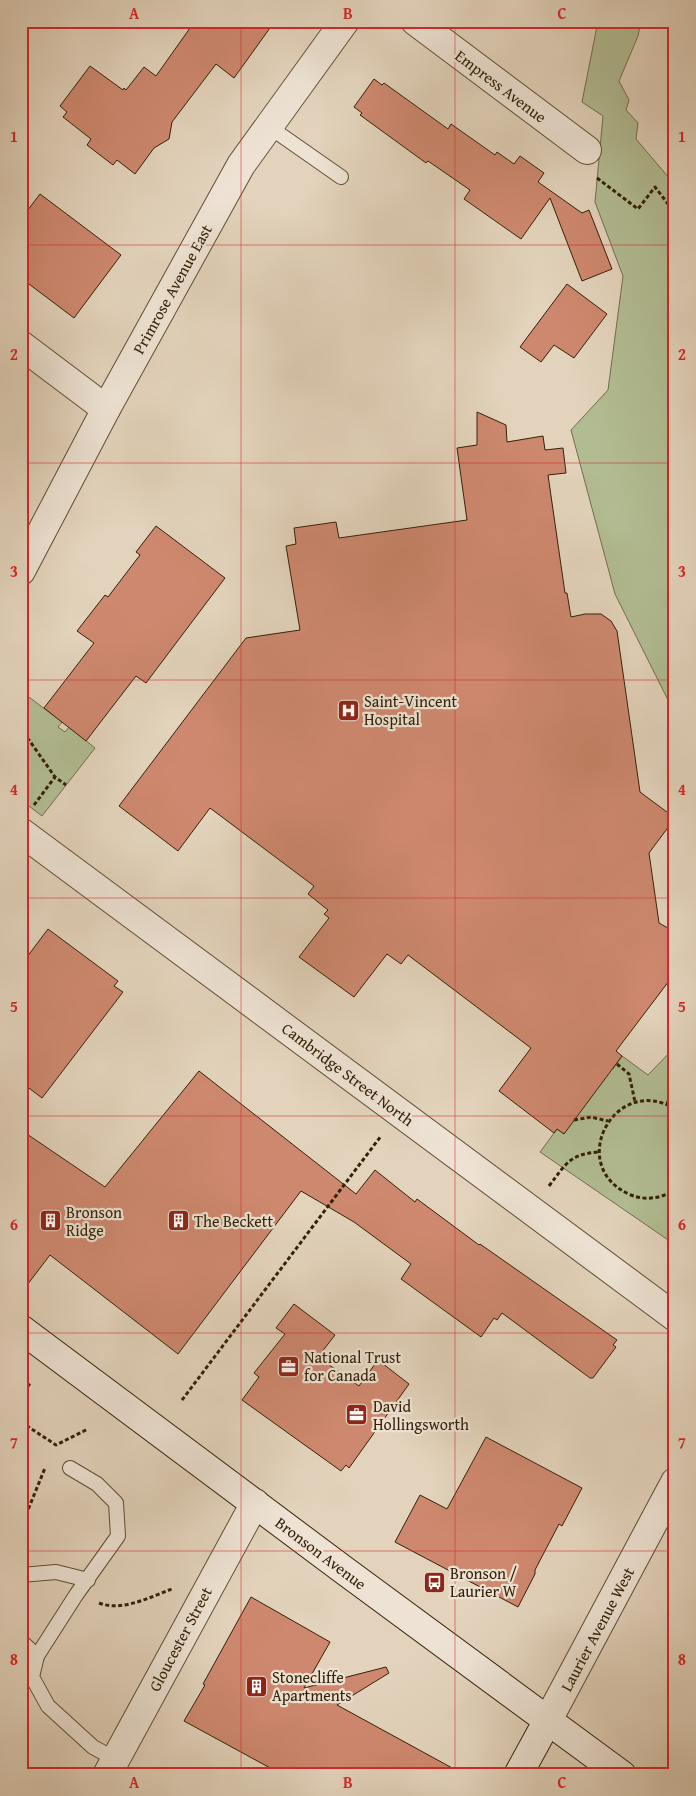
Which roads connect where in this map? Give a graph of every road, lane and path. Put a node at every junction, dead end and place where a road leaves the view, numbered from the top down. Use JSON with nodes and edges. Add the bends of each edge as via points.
{"nodes":[{"id":1,"x":345,"y":21,"type":"edge"},
{"id":2,"x":415,"y":21,"type":"edge"},
{"id":3,"x":268,"y":126,"type":"junction"},
{"id":4,"x":588,"y":150,"type":"dead end"},
{"id":5,"x":341,"y":177,"type":"dead end"},
{"id":6,"x":596,"y":178,"type":"dead end"},
{"id":7,"x":675,"y":213,"type":"edge"},
{"id":8,"x":21,"y":346,"type":"edge"},
{"id":9,"x":106,"y":409,"type":"junction"},
{"id":10,"x":21,"y":571,"type":"edge"},
{"id":11,"x":21,"y":735,"type":"edge"},
{"id":12,"x":55,"y":778,"type":"junction"},
{"id":13,"x":66,"y":785,"type":"dead end"},
{"id":14,"x":26,"y":820,"type":"edge"},
{"id":15,"x":617,"y":1064,"type":"dead end"},
{"id":16,"x":675,"y":1086,"type":"edge"},
{"id":17,"x":635,"y":1102,"type":"junction"},
{"id":18,"x":667,"y":1105,"type":"junction"},
{"id":19,"x":675,"y":1109,"type":"edge"},
{"id":20,"x":401,"y":1113,"type":"junction"},
{"id":21,"x":574,"y":1120,"type":"dead end"},
{"id":22,"x":608,"y":1121,"type":"junction"},
{"id":23,"x":599,"y":1152,"type":"junction"},
{"id":24,"x":675,"y":1190,"type":"edge"},
{"id":25,"x":545,"y":1192,"type":"dead end"},
{"id":26,"x":675,"y":1317,"type":"edge"},
{"id":27,"x":21,"y":1329,"type":"edge"},
{"id":28,"x":30,"y":1383,"type":"dead end"},
{"id":29,"x":21,"y":1398,"type":"edge"},
{"id":30,"x":182,"y":1400,"type":"dead end"},
{"id":31,"x":21,"y":1422,"type":"edge"},
{"id":32,"x":88,"y":1429,"type":"dead end"},
{"id":33,"x":56,"y":1444,"type":"junction"},
{"id":34,"x":53,"y":1450,"type":"dead end"},
{"id":35,"x":47,"y":1464,"type":"dead end"},
{"id":36,"x":70,"y":1468,"type":"dead end"},
{"id":37,"x":675,"y":1482,"type":"edge"},
{"id":38,"x":255,"y":1503,"type":"junction"},
{"id":39,"x":21,"y":1527,"type":"edge"},
{"id":40,"x":21,"y":1576,"type":"edge"},
{"id":41,"x":88,"y":1580,"type":"junction"},
{"id":42,"x":180,"y":1585,"type":"dead end"},
{"id":43,"x":76,"y":1595,"type":"junction"},
{"id":44,"x":21,"y":1641,"type":"edge"},
{"id":45,"x":37,"y":1656,"type":"junction"},
{"id":46,"x":27,"y":1678,"type":"edge"},
{"id":47,"x":548,"y":1720,"type":"junction"},
{"id":48,"x":111,"y":1767,"type":"edge"},
{"id":49,"x":518,"y":1775,"type":"edge"},
{"id":50,"x":622,"y":1775,"type":"edge"}],
"edges":[{"from":1,"to":3,"type":"street","name":"Primrose Avenue East"},
{"from":2,"to":4,"type":"street","name":"Empress Avenue"},
{"from":3,"to":5,"type":"lane"},
{"from":3,"to":9,"type":"street","name":"Primrose Avenue East","via":[[241,165]]},
{"from":6,"to":7,"type":"path","via":[[638,209],[655,187]]},
{"from":8,"to":9,"type":"street"},
{"from":9,"to":10,"type":"street","name":"Primrose Avenue East"},
{"from":11,"to":12,"type":"path","via":[[29,740]]},
{"from":12,"to":13,"type":"path"},
{"from":12,"to":14,"type":"path"},
{"from":14,"to":20,"type":"street","name":"Cambridge Street North"},
{"from":15,"to":17,"type":"path","via":[[629,1074]]},
{"from":16,"to":18,"type":"path"},
{"from":17,"to":18,"type":"path"},
{"from":17,"to":22,"type":"path"},
{"from":18,"to":19,"type":"path"},
{"from":20,"to":26,"type":"street","name":"Cambridge Street North"},
{"from":20,"to":30,"type":"path","via":[[378,1139]]},
{"from":21,"to":22,"type":"path","via":[[591,1116]]},
{"from":22,"to":23,"type":"path","via":[[601,1136]]},
{"from":23,"to":24,"type":"path","via":[[602,1167],[610,1181],[622,1191],[636,1197],[652,1198]]},
{"from":23,"to":25,"type":"path","via":[[583,1153],[568,1161]]},
{"from":27,"to":38,"type":"street","name":"Bronson Avenue"},
{"from":28,"to":29,"type":"path"},
{"from":31,"to":33,"type":"path"},
{"from":32,"to":33,"type":"path"},
{"from":33,"to":34,"type":"path"},
{"from":35,"to":39,"type":"path"},
{"from":36,"to":41,"type":"lane","via":[[96,1484],[116,1504],[118,1536]]},
{"from":37,"to":47,"type":"street","name":"Laurier Avenue West"},
{"from":38,"to":47,"type":"street","name":"Bronson Avenue"},
{"from":38,"to":48,"type":"street","name":"Gloucester Street"},
{"from":40,"to":41,"type":"lane","via":[[56,1572]]},
{"from":41,"to":43,"type":"lane"},
{"from":42,"to":43,"type":"path","via":[[145,1600],[118,1606],[104,1605]]},
{"from":43,"to":45,"type":"lane"},
{"from":44,"to":45,"type":"lane"},
{"from":45,"to":46,"type":"lane"},
{"from":46,"to":48,"type":"lane","via":[[48,1706]]},
{"from":47,"to":49,"type":"street","name":"Laurier Avenue West"},
{"from":47,"to":50,"type":"street","name":"Bronson Avenue"}]}
